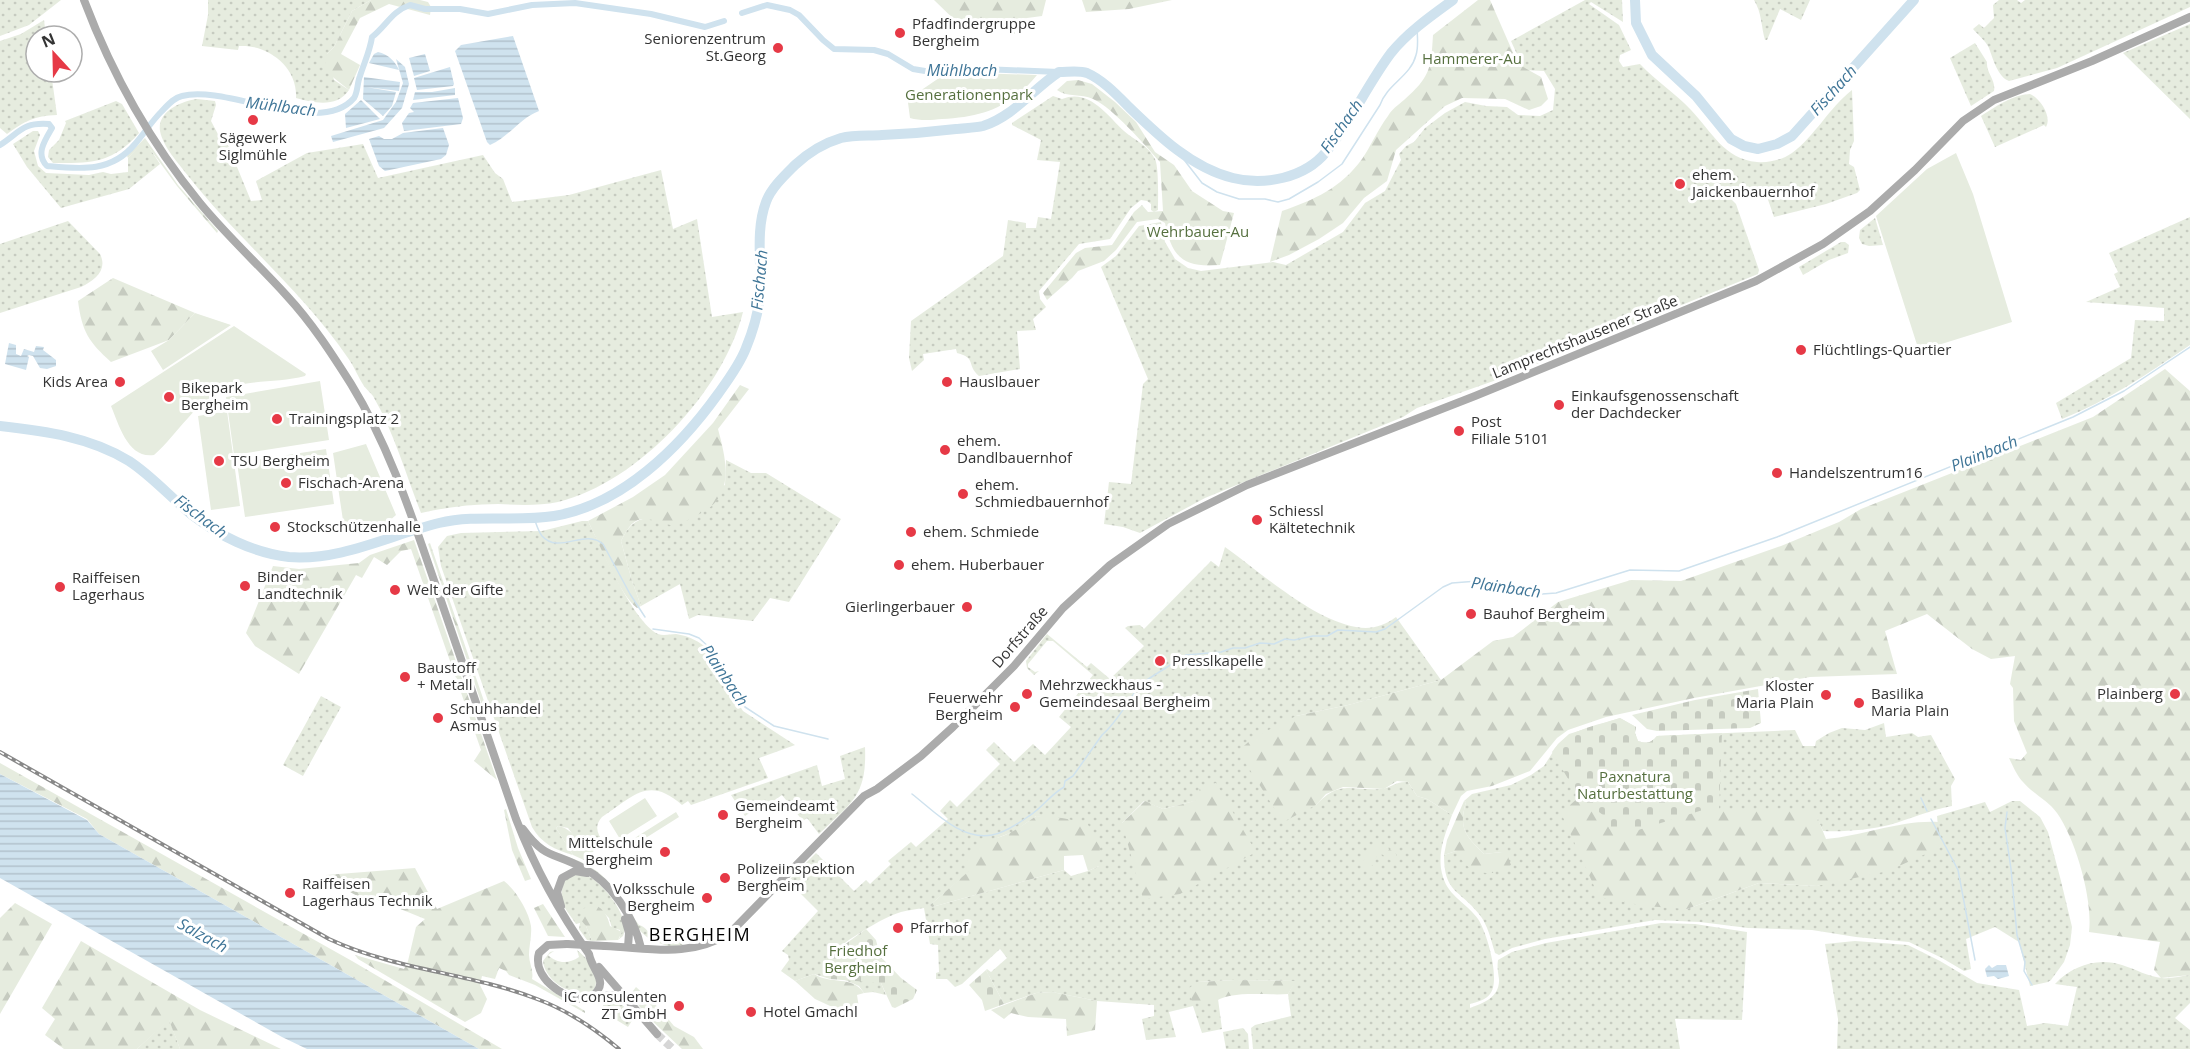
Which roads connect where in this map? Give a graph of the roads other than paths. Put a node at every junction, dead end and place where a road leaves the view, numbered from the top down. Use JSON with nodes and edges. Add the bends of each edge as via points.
{"nodes":[{"id":1,"x":84,"y":0,"type":"edge"},
{"id":2,"x":2190,"y":17,"type":"edge"},
{"id":3,"x":1196,"y":509,"type":"joint"},
{"id":4,"x":516,"y":819,"type":"junction"},
{"id":5,"x":569,"y":926,"type":"junction"},
{"id":6,"x":628,"y":947,"type":"junction"},
{"id":7,"x":641,"y":948,"type":"junction"},
{"id":8,"x":589,"y":954,"type":"junction"},
{"id":9,"x":622,"y":995,"type":"junction"},
{"id":10,"x":590,"y":998,"type":"junction"},
{"id":11,"x":657,"y":1034,"type":"tunnel mouth"}],
"edges":[{"from":1,"to":4,"type":"main road","via":[[112,68],[150,135],[202,205],[289,298],[317,334],[374,424],[411,513]]},
{"from":2,"to":3,"type":"main road","name":"Lamprechtshausener Straße","via":[[1994,100],[1963,121],[1892,192],[1847,228],[1756,281]]},
{"from":3,"to":7,"type":"main road","name":"Dorfstraße","via":[[1110,565],[1063,608],[1014,666],[953,727],[872,792],[872,797],[849,814],[729,934],[694,949]]},
{"from":4,"to":5,"type":"main road","via":[[539,874]]},
{"from":4,"to":7,"type":"main road","via":[[543,852],[588,870],[610,887],[635,929]]},
{"from":5,"to":6,"type":"main road","via":[[558,886],[566,875],[582,871],[599,880],[614,897],[627,926]]},
{"from":5,"to":8,"type":"main road"},
{"from":6,"to":7,"type":"main road"},
{"from":6,"to":10,"type":"main road","bridge":true,"via":[[567,944],[548,945],[541,950],[537,958],[544,978],[577,998]]},
{"from":8,"to":9,"type":"main road"},
{"from":8,"to":10,"type":"main road","via":[[600,983]]},
{"from":9,"to":10,"type":"main road"},
{"from":9,"to":11,"type":"main road"}]}
